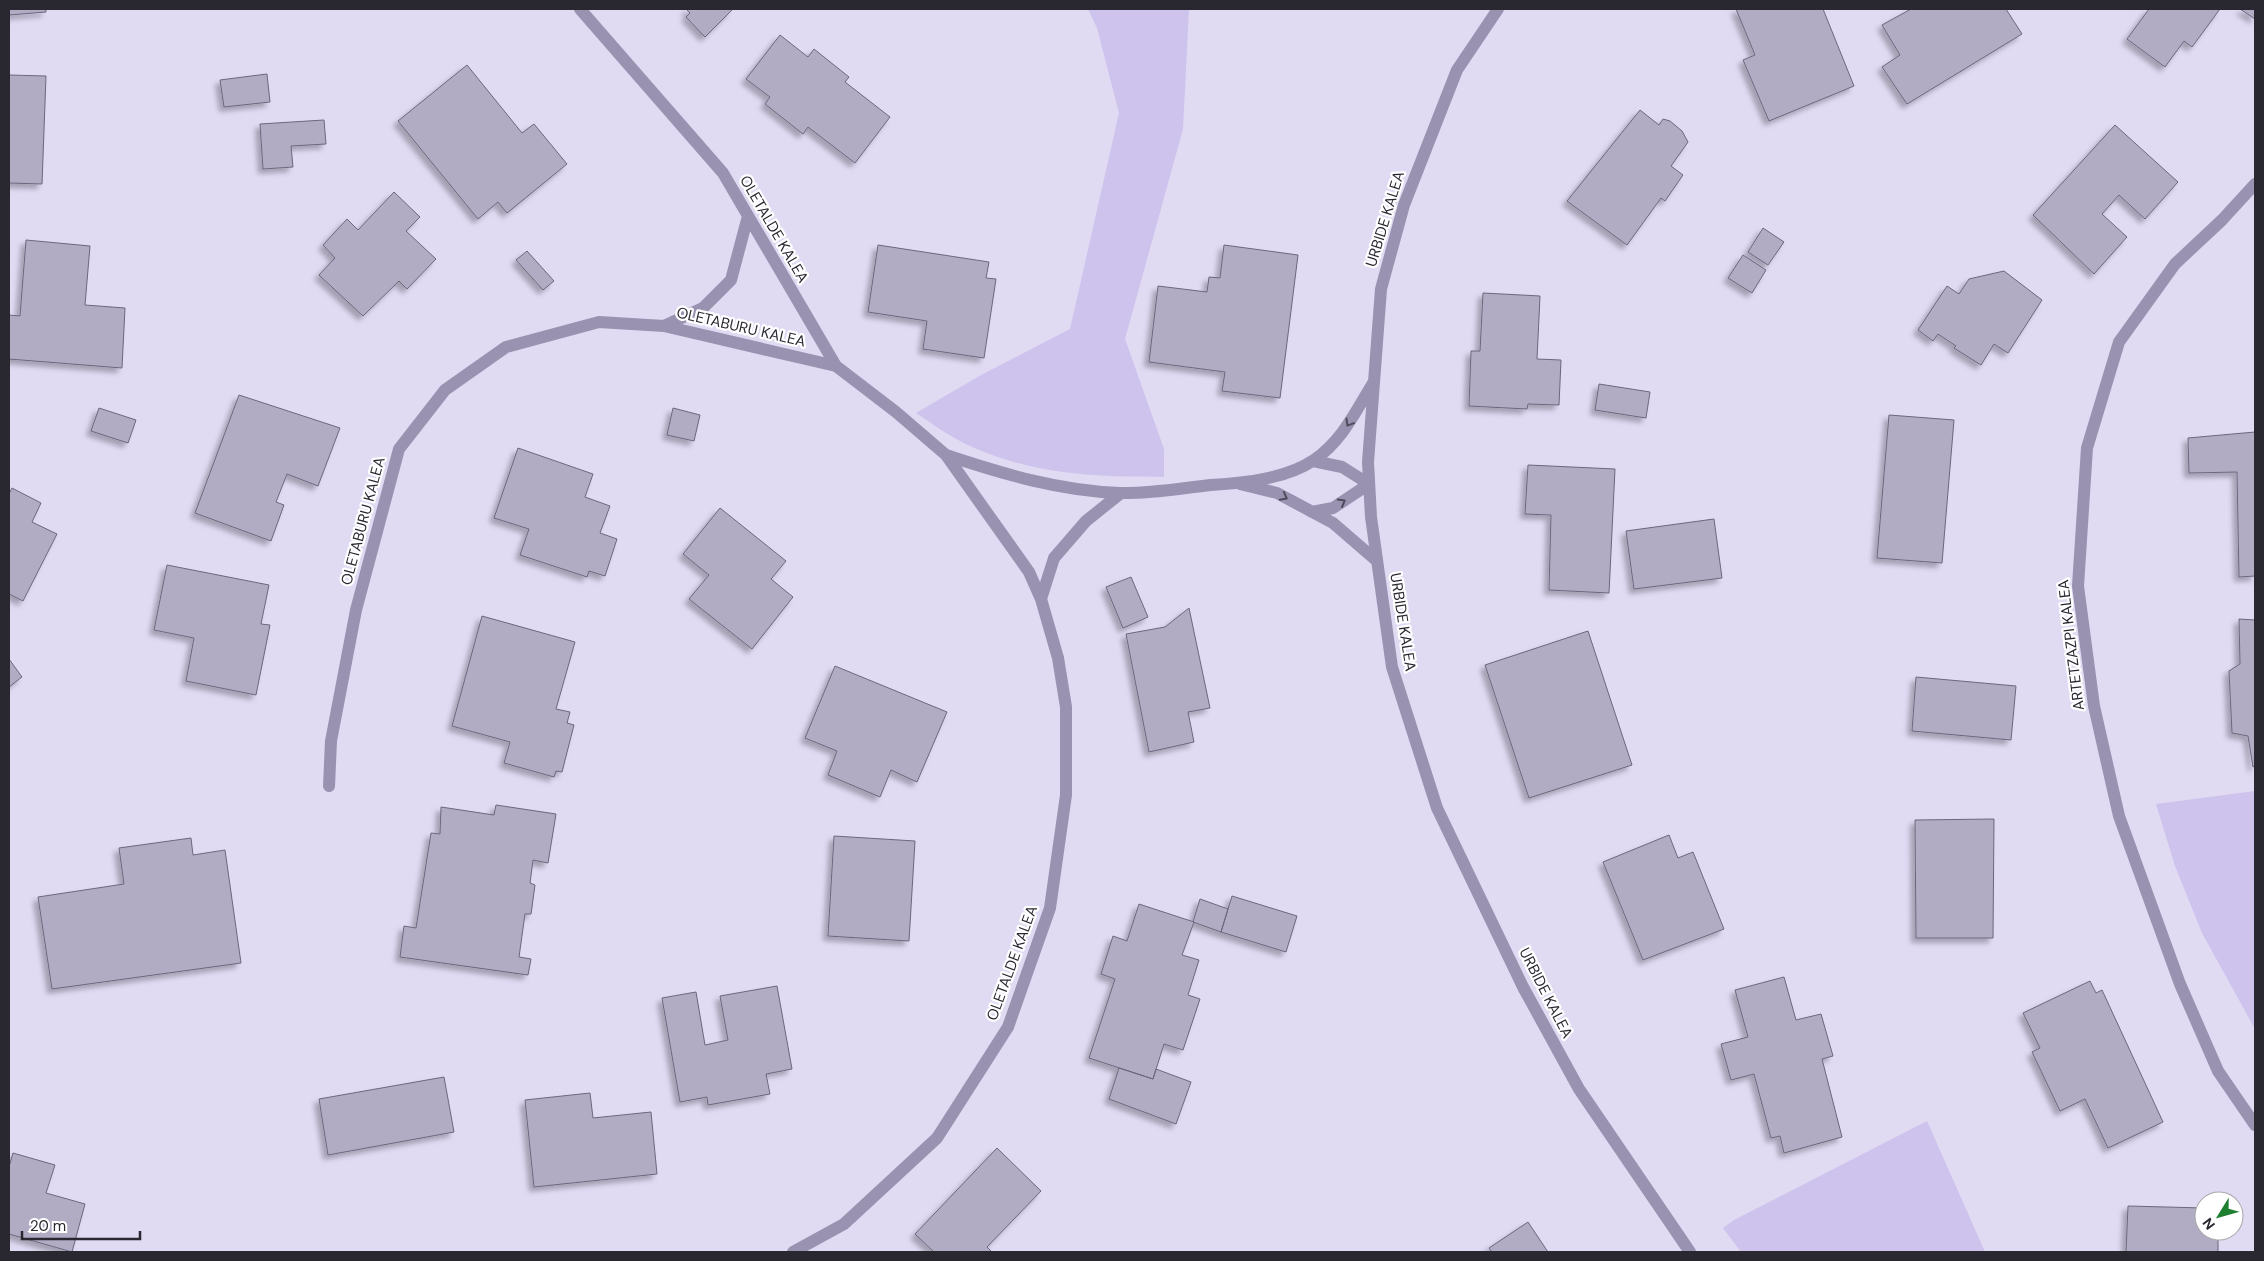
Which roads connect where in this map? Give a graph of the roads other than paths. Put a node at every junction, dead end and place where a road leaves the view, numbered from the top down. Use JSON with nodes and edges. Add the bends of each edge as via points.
{"nodes":[{"id":1,"x":580,"y":9,"type":"edge"},
{"id":2,"x":1498,"y":9,"type":"edge"},
{"id":3,"x":2255,"y":184,"type":"edge"},
{"id":4,"x":748,"y":216,"type":"junction"},
{"id":5,"x":664,"y":326,"type":"junction"},
{"id":6,"x":836,"y":366,"type":"junction"},
{"id":7,"x":1374,"y":381,"type":"junction"},
{"id":8,"x":946,"y":455,"type":"junction"},
{"id":9,"x":1313,"y":461,"type":"junction"},
{"id":10,"x":1237,"y":483,"type":"junction"},
{"id":11,"x":1369,"y":484,"type":"junction"},
{"id":12,"x":1121,"y":493,"type":"junction"},
{"id":13,"x":1312,"y":512,"type":"junction"},
{"id":14,"x":1377,"y":560,"type":"junction"},
{"id":15,"x":1041,"y":599,"type":"junction"},
{"id":16,"x":328,"y":786,"type":"dead end"},
{"id":17,"x":2255,"y":1125,"type":"edge"},
{"id":18,"x":793,"y":1252,"type":"edge"},
{"id":19,"x":1690,"y":1252,"type":"edge"}],
"edges":[{"from":1,"to":4,"type":"street","name":"OLETALDE KALEA","via":[[723,172]]},
{"from":2,"to":7,"type":"street","name":"URBIDE KALEA","via":[[1457,70],[1404,205],[1381,289]]},
{"from":3,"to":17,"type":"street","name":"ARTETZAZPI KALEA","via":[[2175,264],[2119,342],[2087,448],[2078,586],[2094,706],[2120,816],[2180,984],[2218,1070]]},
{"from":4,"to":5,"type":"street","via":[[731,280],[703,308]]},
{"from":4,"to":6,"type":"street","name":"OLETALDE KALEA"},
{"from":5,"to":6,"type":"street","name":"OLETABURU KALEA"},
{"from":5,"to":16,"type":"street","name":"OLETABURU KALEA","via":[[599,322],[506,347],[446,390],[399,449],[356,610],[330,741]]},
{"from":6,"to":8,"type":"street","name":"OLETALDE KALEA"},
{"from":7,"to":9,"type":"street","one_way":true,"via":[[1338,440]]},
{"from":7,"to":11,"type":"street","name":"URBIDE KALEA"},
{"from":8,"to":12,"type":"street","name":"OLETALDE KALEA","via":[[1010,476]]},
{"from":8,"to":15,"type":"street","name":"OLETALDE KALEA","via":[[1029,572]]},
{"from":9,"to":10,"type":"street","via":[[1290,472]]},
{"from":9,"to":11,"type":"street","via":[[1342,468]]},
{"from":10,"to":12,"type":"street","name":"OLETALDE KALEA"},
{"from":10,"to":13,"type":"street","one_way":true,"via":[[1277,494]]},
{"from":13,"to":11,"type":"street","one_way":true,"via":[[1333,508]]},
{"from":11,"to":14,"type":"street","name":"URBIDE KALEA"},
{"from":12,"to":15,"type":"street","via":[[1086,521],[1054,558]]},
{"from":13,"to":14,"type":"street","via":[[1333,523]]},
{"from":14,"to":19,"type":"street","name":"URBIDE KALEA","via":[[1392,667],[1438,808],[1524,987],[1579,1090]]},
{"from":15,"to":18,"type":"street","name":"OLETALDE KALEA","via":[[1058,658],[1066,707],[1066,795],[1050,908],[1008,1027],[937,1138],[844,1224]]}]}
